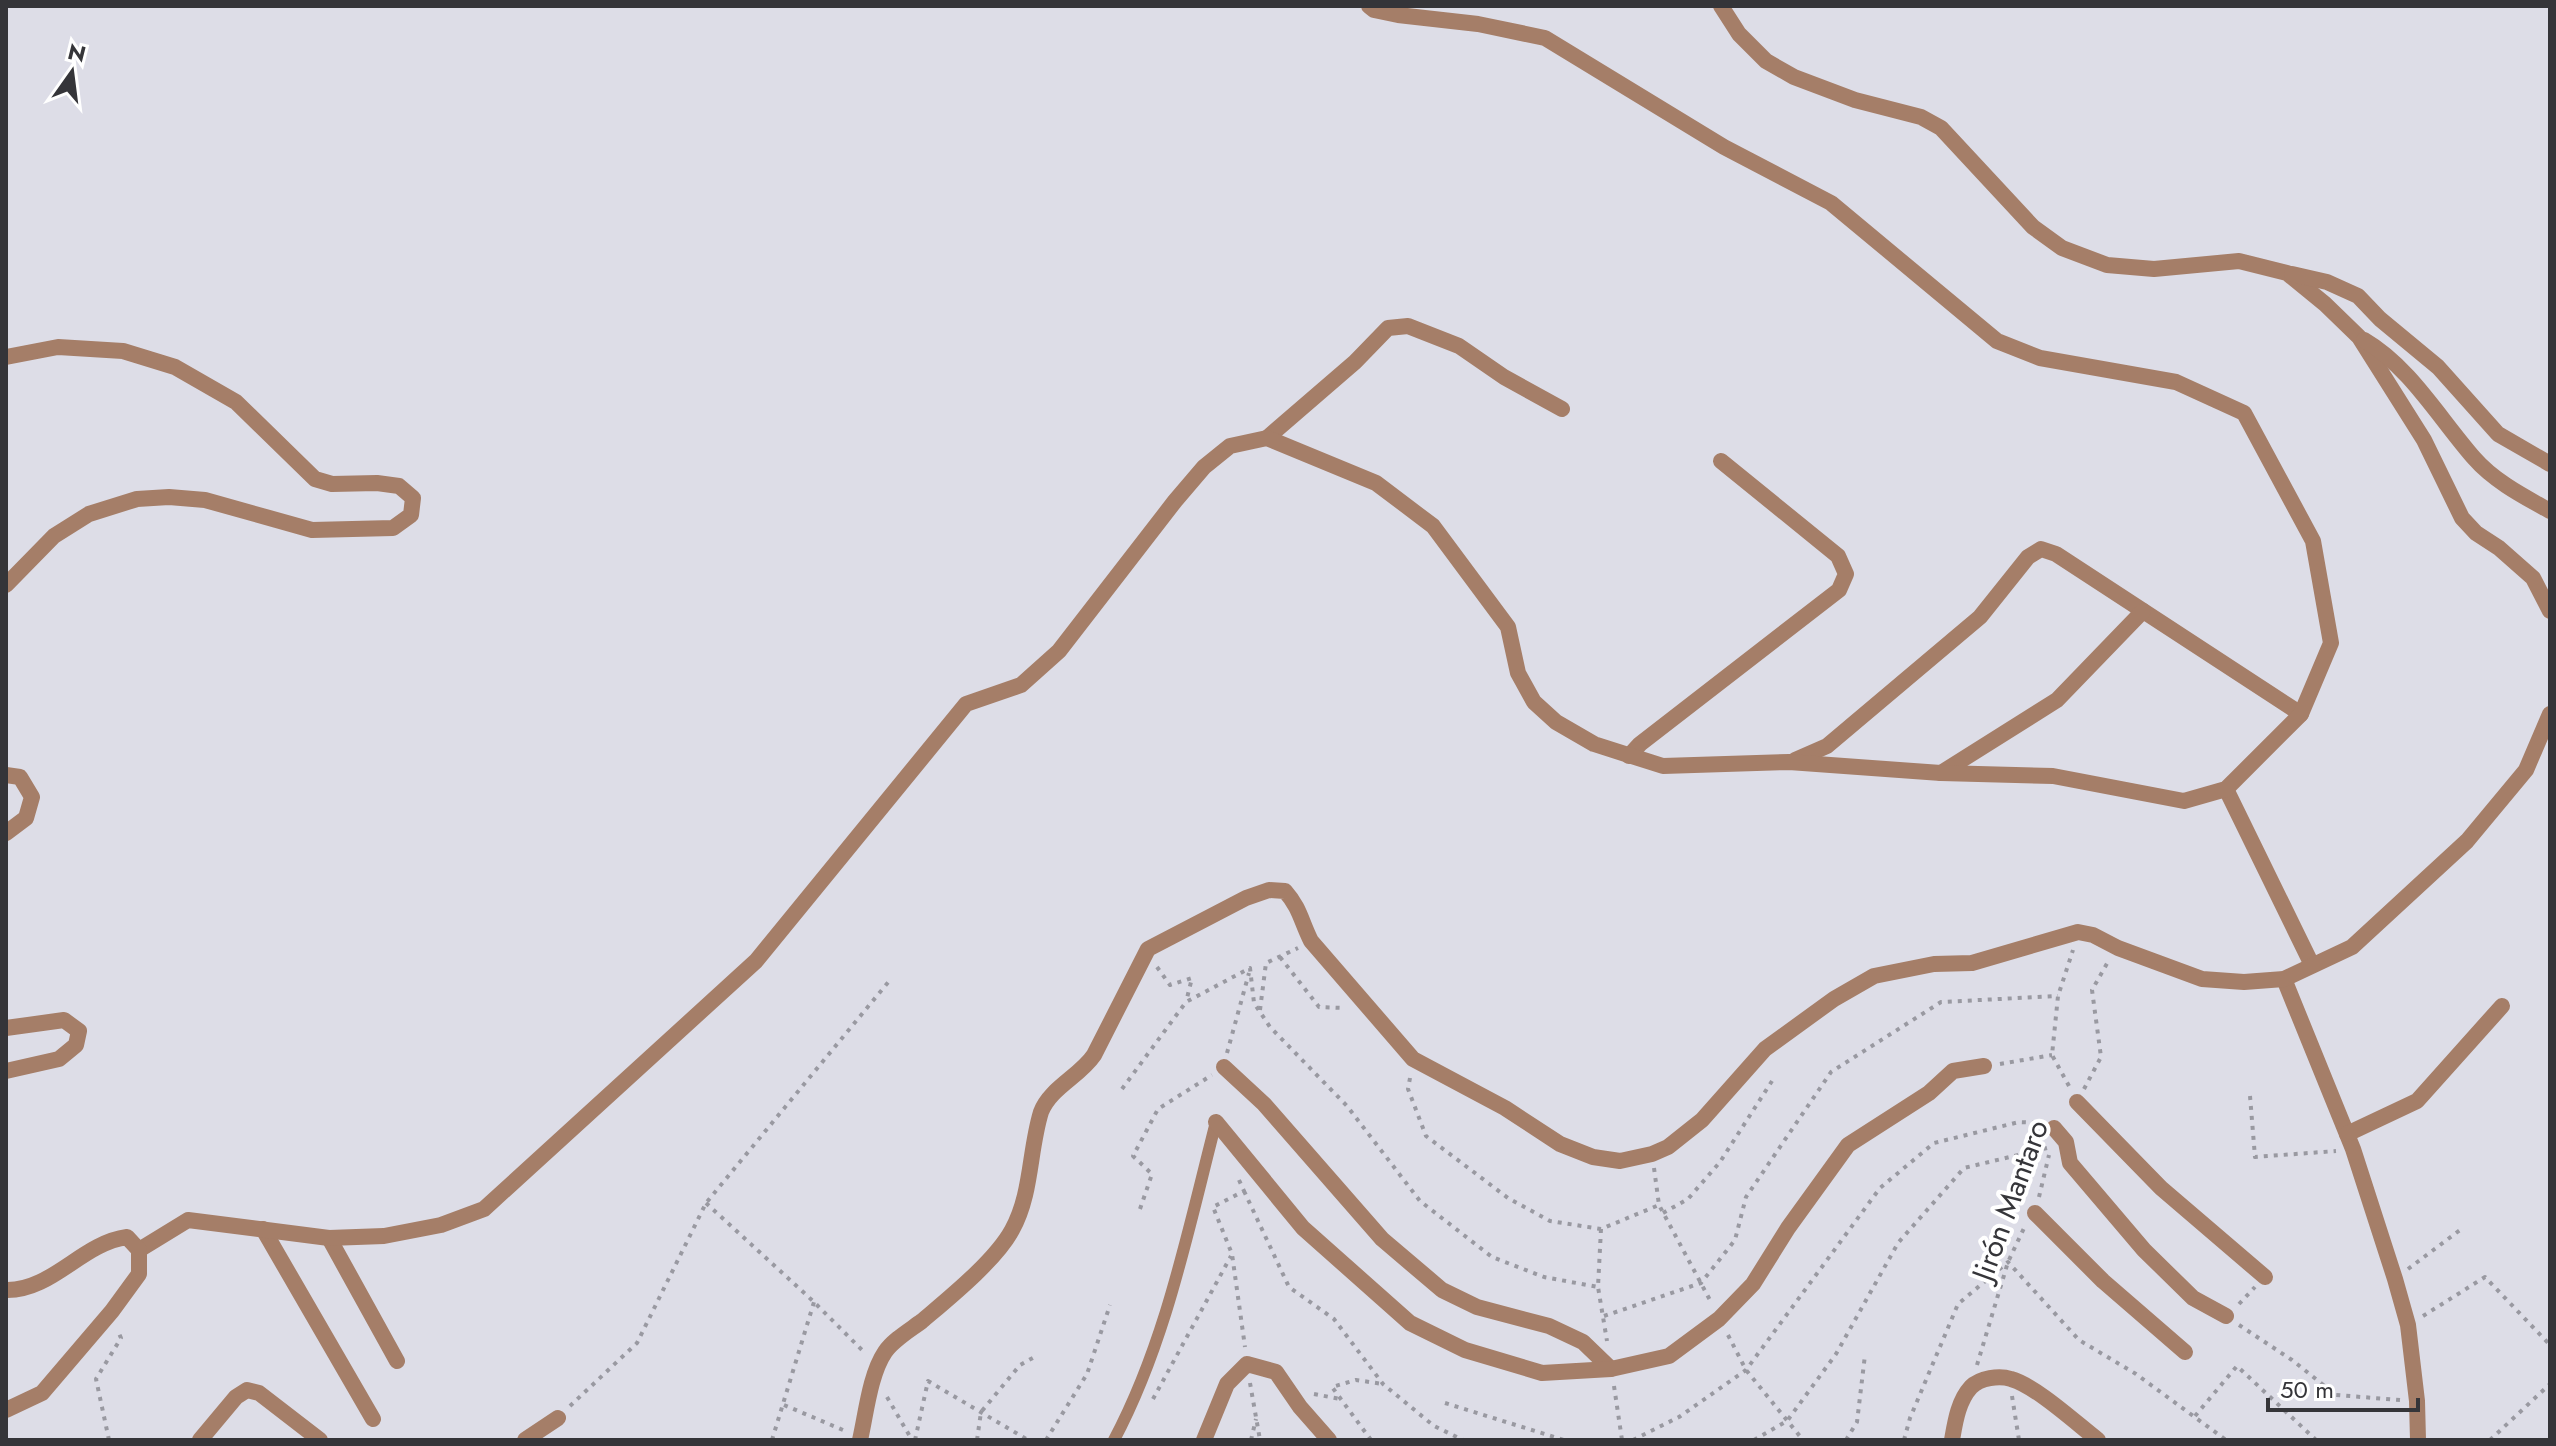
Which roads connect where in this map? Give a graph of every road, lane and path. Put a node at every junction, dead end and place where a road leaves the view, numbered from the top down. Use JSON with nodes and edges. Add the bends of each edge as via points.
{"nodes":[{"id":1,"x":1369,"y":6,"type":"edge"},
{"id":2,"x":1721,"y":6,"type":"edge"},
{"id":3,"x":2287,"y":273,"type":"junction"},
{"id":4,"x":2359,"y":337,"type":"junction"},
{"id":5,"x":6,"y":357,"type":"edge"},
{"id":6,"x":1562,"y":409,"type":"dead end"},
{"id":7,"x":1267,"y":438,"type":"junction"},
{"id":8,"x":1721,"y":461,"type":"dead end"},
{"id":9,"x":2550,"y":464,"type":"edge"},
{"id":10,"x":2550,"y":511,"type":"edge"},
{"id":11,"x":6,"y":585,"type":"edge"},
{"id":12,"x":2143,"y":611,"type":"junction"},
{"id":13,"x":2550,"y":611,"type":"edge"},
{"id":14,"x":2301,"y":714,"type":"junction"},
{"id":15,"x":2550,"y":714,"type":"edge"},
{"id":16,"x":1629,"y":756,"type":"junction"},
{"id":17,"x":1789,"y":762,"type":"junction"},
{"id":18,"x":1941,"y":773,"type":"junction"},
{"id":19,"x":6,"y":775,"type":"edge"},
{"id":20,"x":2226,"y":789,"type":"junction"},
{"id":21,"x":6,"y":833,"type":"edge"},
{"id":22,"x":2078,"y":932,"type":"junction"},
{"id":23,"x":1311,"y":941,"type":"junction"},
{"id":24,"x":2118,"y":948,"type":"junction"},
{"id":25,"x":1147,"y":952,"type":"junction"},
{"id":26,"x":1280,"y":957,"type":"junction"},
{"id":27,"x":2312,"y":965,"type":"junction"},
{"id":28,"x":1250,"y":968,"type":"junction"},
{"id":29,"x":2284,"y":979,"type":"junction"},
{"id":30,"x":890,"y":980,"type":"dead end"},
{"id":31,"x":2058,"y":996,"type":"junction"},
{"id":32,"x":1186,"y":1002,"type":"junction"},
{"id":33,"x":2502,"y":1006,"type":"dead end"},
{"id":34,"x":1368,"y":1009,"type":"junction"},
{"id":35,"x":1259,"y":1011,"type":"junction"},
{"id":36,"x":6,"y":1028,"type":"edge"},
{"id":37,"x":2052,"y":1055,"type":"junction"},
{"id":38,"x":1413,"y":1059,"type":"junction"},
{"id":39,"x":1984,"y":1066,"type":"joint"},
{"id":40,"x":1224,"y":1067,"type":"junction"},
{"id":41,"x":6,"y":1071,"type":"edge"},
{"id":42,"x":1772,"y":1081,"type":"dead end"},
{"id":43,"x":1122,"y":1089,"type":"dead end"},
{"id":44,"x":2250,"y":1096,"type":"dead end"},
{"id":45,"x":2077,"y":1102,"type":"junction"},
{"id":46,"x":1216,"y":1122,"type":"joint"},
{"id":47,"x":2054,"y":1128,"type":"joint"},
{"id":48,"x":2350,"y":1142,"type":"junction"},
{"id":49,"x":1238,"y":1177,"type":"dead end"},
{"id":50,"x":1244,"y":1191,"type":"junction"},
{"id":51,"x":706,"y":1203,"type":"junction"},
{"id":52,"x":1659,"y":1205,"type":"dead end"},
{"id":53,"x":1140,"y":1209,"type":"dead end"},
{"id":54,"x":1663,"y":1213,"type":"dead end"},
{"id":55,"x":2035,"y":1213,"type":"junction"},
{"id":56,"x":2464,"y":1227,"type":"dead end"},
{"id":57,"x":263,"y":1229,"type":"junction"},
{"id":58,"x":1601,"y":1229,"type":"junction"},
{"id":59,"x":329,"y":1238,"type":"junction"},
{"id":60,"x":139,"y":1250,"type":"junction"},
{"id":61,"x":1232,"y":1254,"type":"junction"},
{"id":62,"x":2008,"y":1262,"type":"junction"},
{"id":63,"x":2265,"y":1277,"type":"joint"},
{"id":64,"x":2395,"y":1279,"type":"junction"},
{"id":65,"x":1598,"y":1287,"type":"junction"},
{"id":66,"x":6,"y":1290,"type":"edge"},
{"id":67,"x":814,"y":1302,"type":"junction"},
{"id":68,"x":1110,"y":1305,"type":"dead end"},
{"id":69,"x":112,"y":1311,"type":"junction"},
{"id":70,"x":1604,"y":1316,"type":"junction"},
{"id":71,"x":2226,"y":1316,"type":"junction"},
{"id":72,"x":2408,"y":1325,"type":"junction"},
{"id":73,"x":2550,"y":1345,"type":"edge"},
{"id":74,"x":2185,"y":1352,"type":"dead end"},
{"id":75,"x":1038,"y":1355,"type":"dead end"},
{"id":76,"x":1865,"y":1355,"type":"dead end"},
{"id":77,"x":397,"y":1361,"type":"dead end"},
{"id":78,"x":1247,"y":1364,"type":"junction"},
{"id":79,"x":877,"y":1365,"type":"junction"},
{"id":80,"x":1611,"y":1369,"type":"junction"},
{"id":81,"x":2010,"y":1378,"type":"junction"},
{"id":82,"x":1383,"y":1384,"type":"junction"},
{"id":83,"x":2550,"y":1384,"type":"edge"},
{"id":84,"x":1971,"y":1386,"type":"junction"},
{"id":85,"x":1152,"y":1400,"type":"dead end"},
{"id":86,"x":2417,"y":1401,"type":"junction"},
{"id":87,"x":1445,"y":1403,"type":"dead end"},
{"id":88,"x":784,"y":1405,"type":"junction"},
{"id":89,"x":6,"y":1410,"type":"edge"},
{"id":90,"x":981,"y":1412,"type":"junction"},
{"id":91,"x":2195,"y":1416,"type":"junction"},
{"id":92,"x":1256,"y":1417,"type":"junction"},
{"id":93,"x":558,"y":1418,"type":"joint"},
{"id":94,"x":373,"y":1419,"type":"dead end"},
{"id":95,"x":1260,"y":1438,"type":"edge"},
{"id":96,"x":860,"y":1439,"type":"edge"},
{"id":97,"x":109,"y":1440,"type":"edge"},
{"id":98,"x":200,"y":1440,"type":"edge"},
{"id":99,"x":320,"y":1440,"type":"edge"},
{"id":100,"x":525,"y":1440,"type":"edge"},
{"id":101,"x":772,"y":1440,"type":"edge"},
{"id":102,"x":913,"y":1440,"type":"edge"},
{"id":103,"x":977,"y":1440,"type":"edge"},
{"id":104,"x":1028,"y":1440,"type":"edge"},
{"id":105,"x":1046,"y":1440,"type":"edge"},
{"id":106,"x":1114,"y":1440,"type":"edge"},
{"id":107,"x":1204,"y":1440,"type":"edge"},
{"id":108,"x":1251,"y":1440,"type":"edge"},
{"id":109,"x":1329,"y":1440,"type":"edge"},
{"id":110,"x":1371,"y":1440,"type":"edge"},
{"id":111,"x":1463,"y":1440,"type":"edge"},
{"id":112,"x":1564,"y":1440,"type":"edge"},
{"id":113,"x":1622,"y":1440,"type":"edge"},
{"id":114,"x":1633,"y":1440,"type":"edge"},
{"id":115,"x":1754,"y":1440,"type":"edge"},
{"id":116,"x":1846,"y":1440,"type":"edge"},
{"id":117,"x":1904,"y":1440,"type":"edge"},
{"id":118,"x":1952,"y":1440,"type":"edge"},
{"id":119,"x":2019,"y":1440,"type":"edge"},
{"id":120,"x":2098,"y":1440,"type":"edge"},
{"id":121,"x":2226,"y":1440,"type":"edge"},
{"id":122,"x":2316,"y":1440,"type":"edge"},
{"id":123,"x":2418,"y":1440,"type":"edge"},
{"id":124,"x":2490,"y":1440,"type":"edge"}],
"edges":[{"from":1,"to":14,"type":"street","via":[[1545,38],[1724,147],[1831,203],[1997,341],[2040,358],[2176,382],[2244,413],[2313,541],[2331,643]]},
{"from":2,"to":3,"type":"street","via":[[1766,61],[1855,100],[1921,117],[1941,128],[2033,227],[2062,248],[2107,265],[2154,269],[2239,261]]},
{"from":3,"to":4,"type":"street"},
{"from":3,"to":9,"type":"street","via":[[2358,296],[2438,367],[2498,434]]},
{"from":4,"to":10,"type":"street","via":[[2415,384],[2475,460]]},
{"from":4,"to":13,"type":"street","via":[[2424,440],[2462,518],[2533,578]]},
{"from":5,"to":11,"type":"street","via":[[58,347],[123,351],[175,367],[236,402],[315,479],[399,486],[413,498],[411,515],[393,528],[312,530],[205,500],[137,499],[89,514],[54,536]]},
{"from":6,"to":7,"type":"street","via":[[1459,346],[1408,326],[1388,328]]},
{"from":7,"to":16,"type":"street","via":[[1376,483],[1433,526],[1508,627],[1518,673],[1534,702],[1594,744]]},
{"from":7,"to":59,"type":"street","via":[[1230,446],[1204,467],[1059,651],[1021,685],[966,704],[756,961],[484,1209],[427,1228]]},
{"from":8,"to":16,"type":"street","via":[[1838,556],[1846,574],[1839,590]]},
{"from":12,"to":14,"type":"street"},
{"from":12,"to":17,"type":"street","via":[[2041,549],[2028,557],[1980,617],[1827,746]]},
{"from":12,"to":18,"type":"street","via":[[2057,700]]},
{"from":14,"to":20,"type":"street"},
{"from":15,"to":27,"type":"street","via":[[2526,770],[2467,841],[2352,947]]},
{"from":16,"to":17,"type":"street","via":[[1663,766]]},
{"from":17,"to":18,"type":"street"},
{"from":18,"to":20,"type":"street","via":[[2053,776],[2184,801]]},
{"from":19,"to":21,"type":"street","via":[[20,777],[32,797],[26,818]]},
{"from":20,"to":27,"type":"street"},
{"from":22,"to":24,"type":"street"},
{"from":22,"to":31,"type":"path"},
{"from":22,"to":38,"type":"street","via":[[1972,963],[1934,964],[1874,976],[1765,1049],[1702,1120],[1668,1147],[1636,1159],[1593,1157],[1560,1144]]},
{"from":23,"to":25,"type":"street","via":[[1298,906],[1285,891],[1269,890]]},
{"from":23,"to":26,"type":"path"},
{"from":23,"to":34,"type":"street"},
{"from":24,"to":29,"type":"street","via":[[2202,979]]},
{"from":24,"to":45,"type":"path","name":"Jirón Mantaro","via":[[2094,982],[2101,1057]]},
{"from":25,"to":32,"type":"path","via":[[1170,985],[1192,978]]},
{"from":25,"to":79,"type":"street","via":[[1087,1066],[1048,1099],[1041,1113],[1025,1199],[1012,1231],[946,1301],[887,1349]]},
{"from":26,"to":34,"type":"path","via":[[1319,1007]]},
{"from":26,"to":35,"type":"path","via":[[1266,963]]},
{"from":27,"to":29,"type":"street"},
{"from":28,"to":32,"type":"path"},
{"from":28,"to":35,"type":"path"},
{"from":28,"to":40,"type":"path"},
{"from":29,"to":48,"type":"street"},
{"from":30,"to":51,"type":"path"},
{"from":31,"to":37,"type":"path"},
{"from":31,"to":70,"type":"path","via":[[1941,1002],[1831,1072],[1746,1197],[1735,1240],[1701,1283]]},
{"from":32,"to":43,"type":"path"},
{"from":33,"to":48,"type":"street","via":[[2417,1101]]},
{"from":34,"to":38,"type":"street"},
{"from":35,"to":65,"type":"path","via":[[1347,1106],[1420,1201],[1492,1257],[1544,1277]]},
{"from":36,"to":41,"type":"street","via":[[64,1020],[79,1031],[76,1045],[59,1059]]},
{"from":37,"to":39,"type":"path"},
{"from":37,"to":45,"type":"path"},
{"from":38,"to":58,"type":"path","via":[[1408,1089],[1426,1136],[1508,1198],[1550,1221]]},
{"from":39,"to":80,"type":"street","via":[[1953,1071],[1929,1093],[1848,1145],[1753,1284],[1719,1319],[1669,1356]]},
{"from":40,"to":53,"type":"path","via":[[1158,1109],[1133,1156],[1152,1174]]},
{"from":40,"to":80,"type":"street","via":[[1264,1104],[1382,1239],[1442,1290],[1477,1307],[1549,1326],[1583,1342]]},
{"from":42,"to":54,"type":"path","via":[[1720,1162],[1688,1199]]},
{"from":44,"to":48,"type":"path","via":[[2255,1157]]},
{"from":45,"to":63,"type":"street","via":[[2161,1188]]},
{"from":46,"to":80,"type":"street","via":[[1303,1228],[1410,1323],[1465,1350],[1542,1373]]},
{"from":46,"to":106,"type":"street","via":[[1146,1372]]},
{"from":47,"to":71,"type":"street","via":[[2066,1142],[2070,1163],[2144,1250],[2193,1298]]},
{"from":47,"to":114,"type":"path","via":[[2019,1122],[1934,1143],[1880,1188],[1746,1370],[1679,1417]]},
{"from":48,"to":64,"type":"street"},
{"from":49,"to":50,"type":"path"},
{"from":50,"to":61,"type":"path","via":[[1213,1207]]},
{"from":50,"to":82,"type":"path","via":[[1289,1287],[1334,1319]]},
{"from":51,"to":67,"type":"path"},
{"from":51,"to":93,"type":"path","via":[[637,1343]]},
{"from":52,"to":58,"type":"path"},
{"from":55,"to":62,"type":"path","name":"Jirón Mantaro"},
{"from":55,"to":74,"type":"street"},
{"from":55,"to":115,"type":"path","name":"Jirón Mantaro","via":[[2052,1147],[1964,1168],[1898,1243],[1836,1354],[1787,1421]]},
{"from":56,"to":64,"type":"path"},
{"from":57,"to":59,"type":"street"},
{"from":57,"to":60,"type":"street","via":[[188,1220]]},
{"from":57,"to":94,"type":"street"},
{"from":58,"to":65,"type":"path"},
{"from":59,"to":77,"type":"street"},
{"from":60,"to":66,"type":"street","via":[[127,1237],[112,1239],[37,1285]]},
{"from":60,"to":69,"type":"street","via":[[139,1274]]},
{"from":61,"to":78,"type":"path"},
{"from":61,"to":85,"type":"path"},
{"from":62,"to":84,"type":"path","name":"Jirón Mantaro"},
{"from":62,"to":91,"type":"path","via":[[2079,1340]]},
{"from":62,"to":117,"type":"path","via":[[1958,1304]]},
{"from":63,"to":71,"type":"path"},
{"from":64,"to":72,"type":"street"},
{"from":65,"to":70,"type":"path"},
{"from":67,"to":79,"type":"path"},
{"from":67,"to":88,"type":"path"},
{"from":68,"to":105,"type":"path","via":[[1087,1374]]},
{"from":69,"to":89,"type":"street","via":[[42,1393]]},
{"from":69,"to":97,"type":"path","via":[[121,1338],[96,1379]]},
{"from":70,"to":80,"type":"path"},
{"from":71,"to":86,"type":"path","via":[[2336,1395]]},
{"from":72,"to":73,"type":"path","via":[[2485,1277]]},
{"from":72,"to":86,"type":"street"},
{"from":75,"to":90,"type":"path","via":[[1020,1365]]},
{"from":76,"to":116,"type":"path","via":[[1857,1422]]},
{"from":78,"to":92,"type":"path"},
{"from":78,"to":107,"type":"street","via":[[1227,1384]]},
{"from":78,"to":109,"type":"street","via":[[1276,1372]]},
{"from":79,"to":96,"type":"street"},
{"from":79,"to":102,"type":"path","via":[[878,1382]]},
{"from":80,"to":113,"type":"path"},
{"from":81,"to":84,"type":"street","via":[[1985,1378]]},
{"from":81,"to":119,"type":"path"},
{"from":81,"to":120,"type":"street"},
{"from":82,"to":110,"type":"path","via":[[1356,1380],[1332,1387]]},
{"from":82,"to":111,"type":"path","via":[[1434,1426]]},
{"from":83,"to":124,"type":"path"},
{"from":84,"to":118,"type":"street"},
{"from":86,"to":123,"type":"street"},
{"from":87,"to":112,"type":"path"},
{"from":88,"to":96,"type":"path"},
{"from":88,"to":101,"type":"path"},
{"from":90,"to":102,"type":"path","via":[[928,1381]]},
{"from":90,"to":103,"type":"path"},
{"from":90,"to":104,"type":"path"},
{"from":91,"to":121,"type":"path"},
{"from":91,"to":122,"type":"path","via":[[2237,1366]]},
{"from":92,"to":95,"type":"path"},
{"from":92,"to":108,"type":"path"},
{"from":93,"to":100,"type":"street"},
{"from":98,"to":99,"type":"street","via":[[247,1390],[259,1393]]}]}
